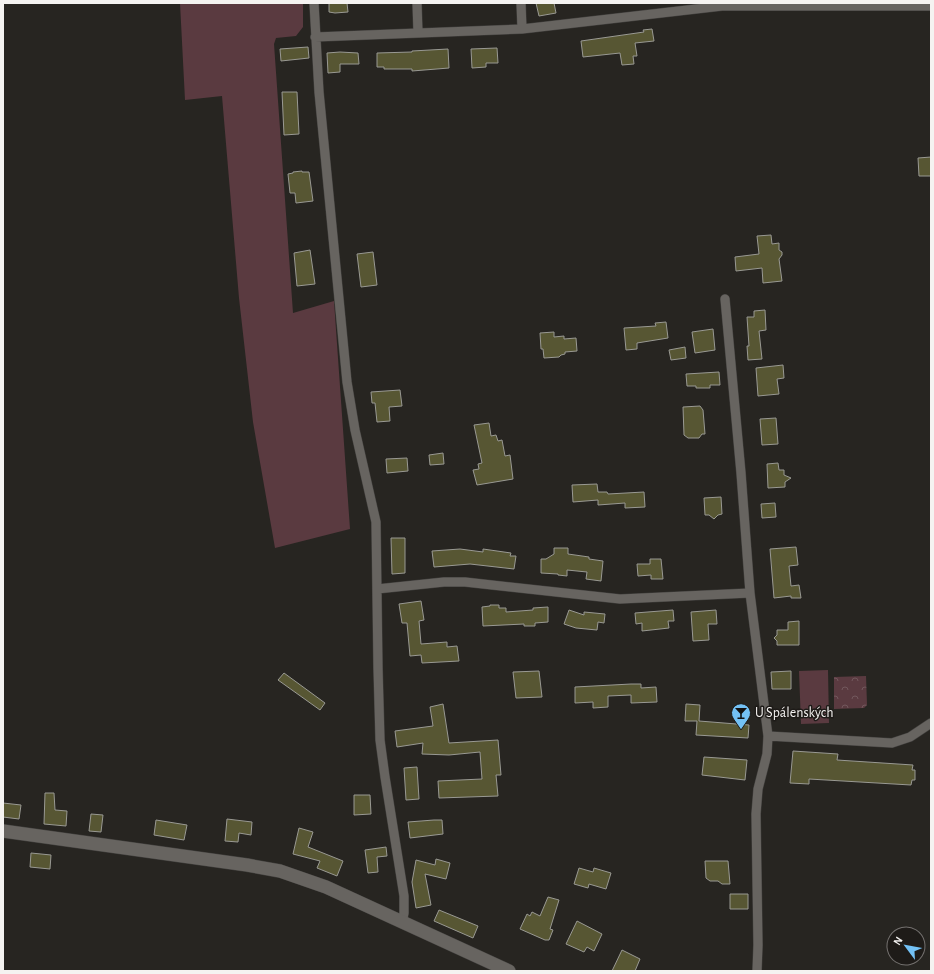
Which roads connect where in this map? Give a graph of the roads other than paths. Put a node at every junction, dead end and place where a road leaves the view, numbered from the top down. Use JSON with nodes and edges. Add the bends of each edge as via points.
{"nodes":[{"id":1,"x":314,"y":3,"type":"edge"},
{"id":2,"x":417,"y":3,"type":"edge"},
{"id":3,"x":521,"y":3,"type":"edge"},
{"id":4,"x":931,"y":6,"type":"edge"},
{"id":5,"x":522,"y":29,"type":"junction"},
{"id":6,"x":418,"y":33,"type":"junction"},
{"id":7,"x":316,"y":37,"type":"junction"},
{"id":8,"x":725,"y":299,"type":"dead end"},
{"id":9,"x":377,"y":589,"type":"junction"},
{"id":10,"x":750,"y":592,"type":"junction"},
{"id":11,"x":931,"y":723,"type":"edge"},
{"id":12,"x":768,"y":736,"type":"junction"},
{"id":13,"x":3,"y":830,"type":"edge"},
{"id":14,"x":402,"y":923,"type":"junction"},
{"id":15,"x":509,"y":971,"type":"edge"},
{"id":16,"x":757,"y":971,"type":"edge"}],
"edges":[{"from":1,"to":7,"type":"street"},
{"from":2,"to":6,"type":"street"},
{"from":3,"to":5,"type":"street"},
{"from":4,"to":5,"type":"street","via":[[722,6]]},
{"from":5,"to":6,"type":"street"},
{"from":6,"to":7,"type":"street"},
{"from":7,"to":9,"type":"street","via":[[347,382],[354,430],[376,522]]},
{"from":8,"to":10,"type":"street"},
{"from":9,"to":10,"type":"street","via":[[458,582],[620,599]]},
{"from":9,"to":14,"type":"street","via":[[380,740],[404,896]]},
{"from":10,"to":12,"type":"street"},
{"from":11,"to":12,"type":"street","via":[[910,737],[892,743]]},
{"from":12,"to":16,"type":"street","via":[[756,814]]},
{"from":13,"to":14,"type":"street","via":[[266,868],[326,887]]},
{"from":14,"to":15,"type":"street"}]}
